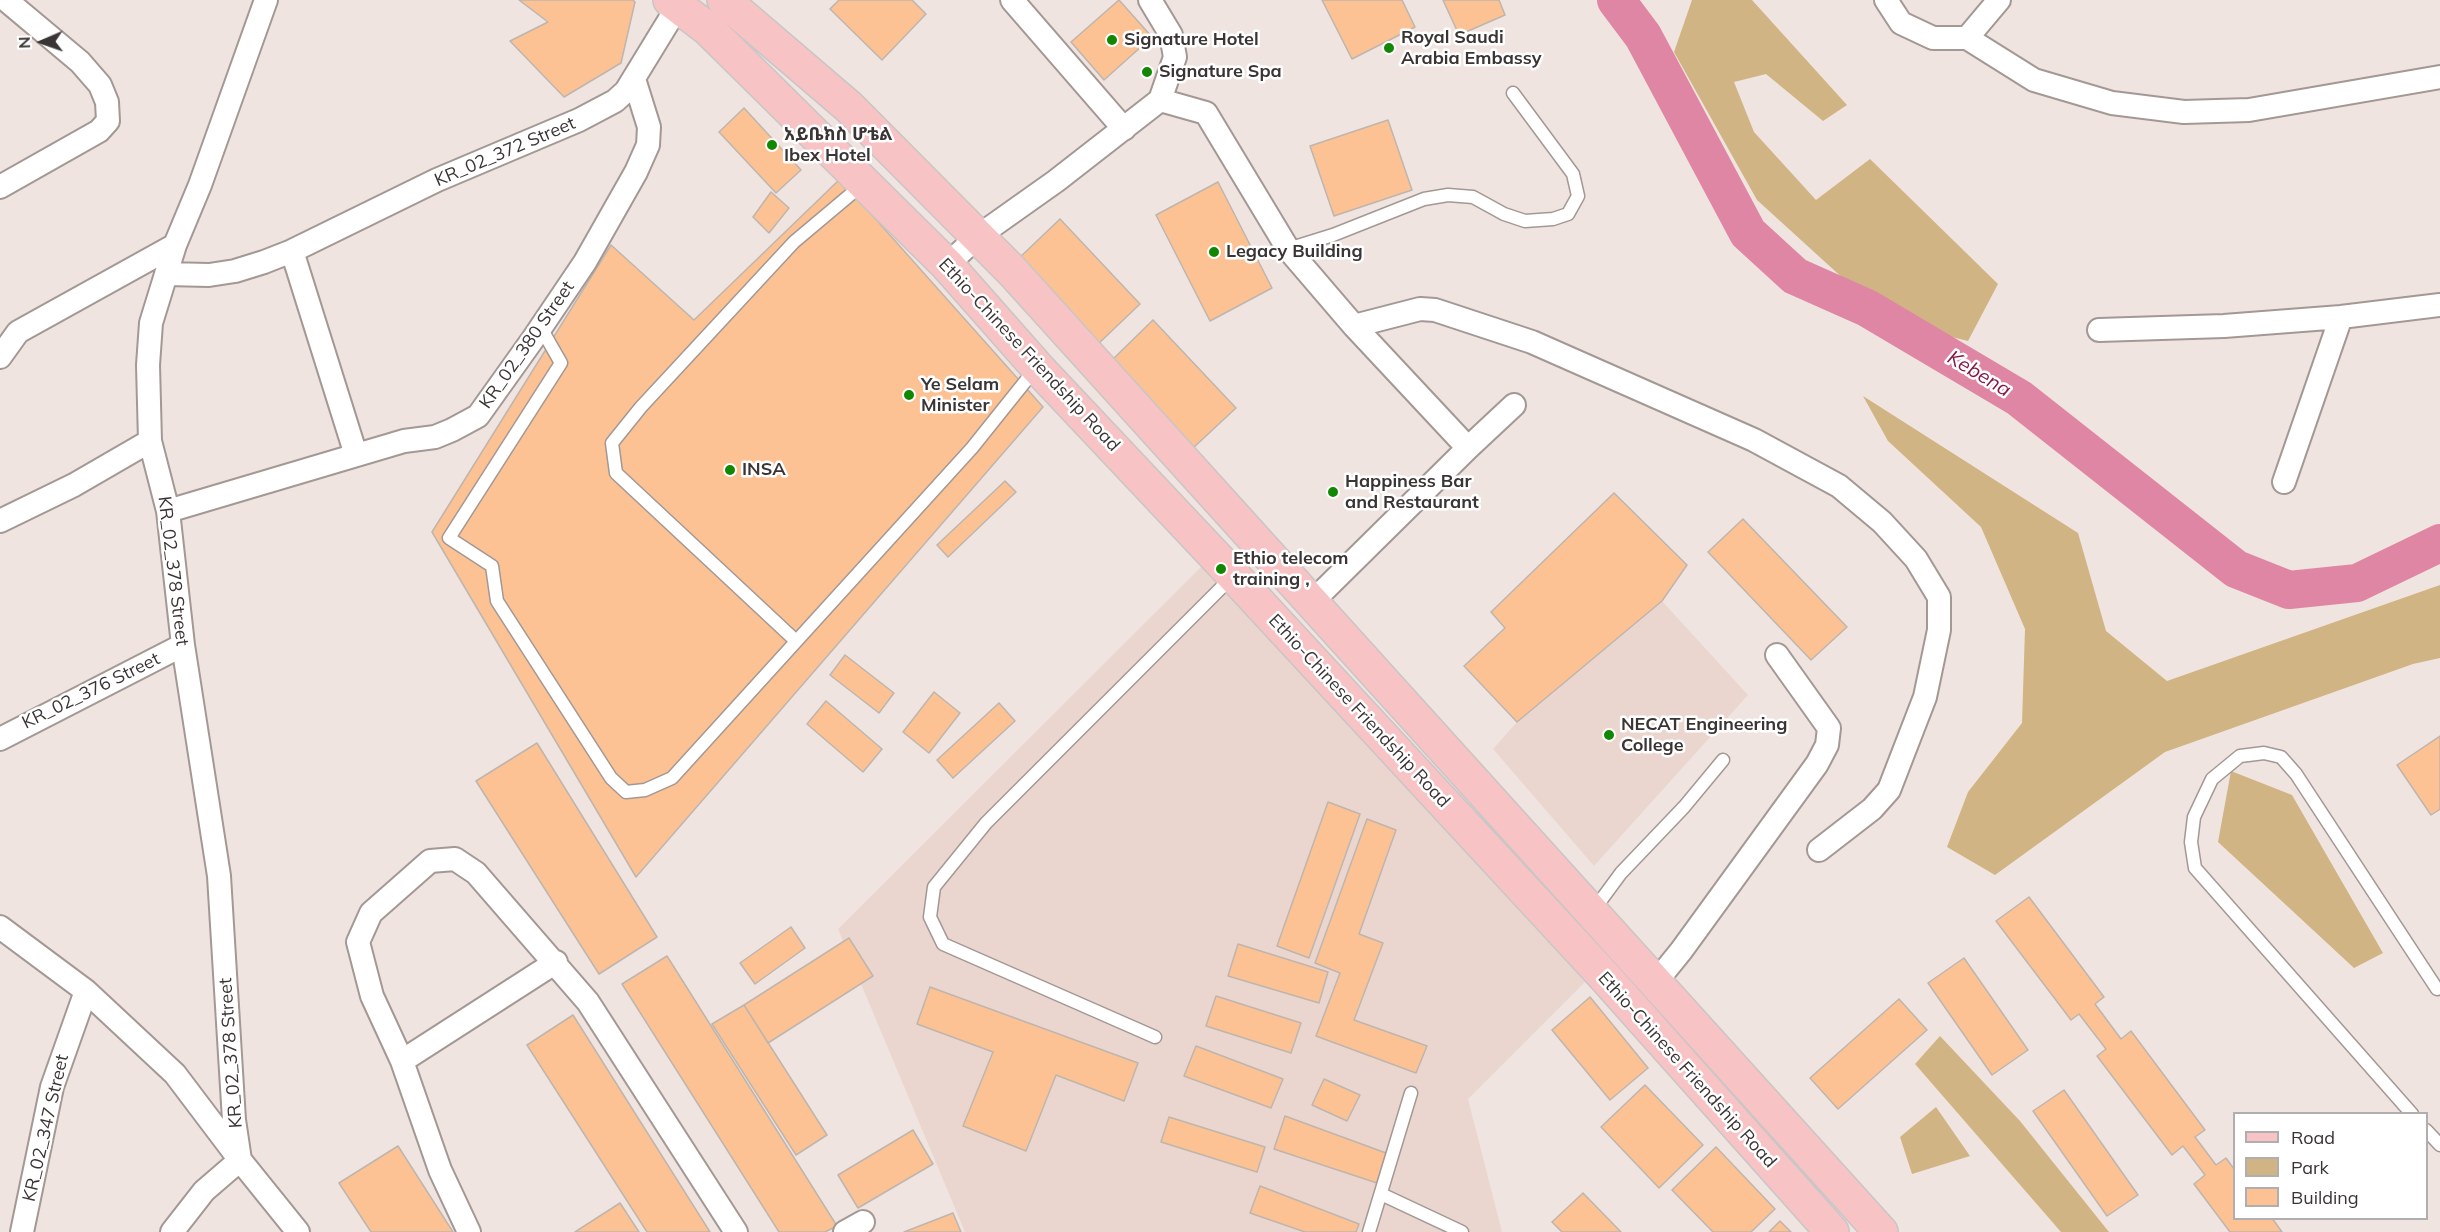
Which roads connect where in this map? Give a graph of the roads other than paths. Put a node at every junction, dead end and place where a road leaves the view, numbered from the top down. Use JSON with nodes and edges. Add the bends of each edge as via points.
{"nodes":[{"id":1,"x":6,"y":0,"type":"edge"},
{"id":2,"x":724,"y":0,"type":"edge"},
{"id":3,"x":1012,"y":0,"type":"edge"},
{"id":4,"x":1150,"y":0,"type":"edge"},
{"id":5,"x":1886,"y":0,"type":"edge"},
{"id":6,"x":2000,"y":0,"type":"edge"},
{"id":7,"x":263,"y":1,"type":"edge"},
{"id":8,"x":674,"y":3,"type":"edge"},
{"id":9,"x":1967,"y":38,"type":"junction"},
{"id":10,"x":2440,"y":77,"type":"edge"},
{"id":11,"x":634,"y":79,"type":"junction"},
{"id":12,"x":1513,"y":93,"type":"dead end"},
{"id":13,"x":1160,"y":100,"type":"junction"},
{"id":14,"x":1124,"y":129,"type":"junction"},
{"id":15,"x":864,"y":183,"type":"junction"},
{"id":16,"x":0,"y":188,"type":"edge"},
{"id":17,"x":977,"y":237,"type":"junction"},
{"id":18,"x":175,"y":245,"type":"junction"},
{"id":19,"x":1287,"y":249,"type":"junction"},
{"id":20,"x":292,"y":251,"type":"junction"},
{"id":21,"x":947,"y":265,"type":"junction"},
{"id":22,"x":166,"y":274,"type":"junction"},
{"id":23,"x":2440,"y":305,"type":"edge"},
{"id":24,"x":2341,"y":317,"type":"junction"},
{"id":25,"x":1354,"y":326,"type":"junction"},
{"id":26,"x":541,"y":328,"type":"junction"},
{"id":27,"x":2099,"y":330,"type":"dead end"},
{"id":28,"x":0,"y":357,"type":"edge"},
{"id":29,"x":1037,"y":367,"type":"junction"},
{"id":30,"x":1514,"y":405,"type":"dead end"},
{"id":31,"x":150,"y":441,"type":"junction"},
{"id":32,"x":1468,"y":448,"type":"junction"},
{"id":33,"x":356,"y":455,"type":"junction"},
{"id":34,"x":2284,"y":482,"type":"dead end"},
{"id":35,"x":168,"y":511,"type":"junction"},
{"id":36,"x":0,"y":521,"type":"edge"},
{"id":37,"x":1233,"y":575,"type":"junction"},
{"id":38,"x":1312,"y":602,"type":"junction"},
{"id":39,"x":796,"y":641,"type":"junction"},
{"id":40,"x":183,"y":645,"type":"junction"},
{"id":41,"x":1777,"y":655,"type":"dead end"},
{"id":42,"x":0,"y":739,"type":"edge"},
{"id":43,"x":1723,"y":760,"type":"dead end"},
{"id":44,"x":1819,"y":850,"type":"dead end"},
{"id":45,"x":1591,"y":913,"type":"junction"},
{"id":46,"x":0,"y":927,"type":"edge"},
{"id":47,"x":1628,"y":951,"type":"junction"},
{"id":48,"x":556,"y":962,"type":"junction"},
{"id":49,"x":1604,"y":976,"type":"junction"},
{"id":50,"x":1654,"y":983,"type":"junction"},
{"id":51,"x":2437,"y":989,"type":"dead end"},
{"id":52,"x":86,"y":991,"type":"junction"},
{"id":53,"x":1155,"y":1037,"type":"dead end"},
{"id":54,"x":402,"y":1061,"type":"junction"},
{"id":55,"x":1411,"y":1093,"type":"dead end"},
{"id":56,"x":2411,"y":1112,"type":"edge"},
{"id":57,"x":2428,"y":1131,"type":"edge"},
{"id":58,"x":2440,"y":1145,"type":"edge"},
{"id":59,"x":240,"y":1160,"type":"junction"},
{"id":60,"x":1382,"y":1194,"type":"junction"},
{"id":61,"x":22,"y":1232,"type":"edge"},
{"id":62,"x":171,"y":1232,"type":"edge"},
{"id":63,"x":298,"y":1232,"type":"edge"},
{"id":64,"x":469,"y":1232,"type":"edge"},
{"id":65,"x":736,"y":1232,"type":"edge"},
{"id":66,"x":1369,"y":1232,"type":"edge"},
{"id":67,"x":1462,"y":1232,"type":"edge"},
{"id":68,"x":1832,"y":1232,"type":"edge"},
{"id":69,"x":1881,"y":1232,"type":"edge"}],
"edges":[{"from":1,"to":16,"type":"street","via":[[80,62],[104,94],[108,121],[99,131]]},
{"from":2,"to":17,"type":"main road","name":"Ethio-Chinese Friendship Road","via":[[849,107]]},
{"from":3,"to":14,"type":"street"},
{"from":4,"to":13,"type":"street","via":[[1171,35],[1175,57]]},
{"from":5,"to":9,"type":"street","via":[[1901,23],[1933,38]]},
{"from":6,"to":9,"type":"street"},
{"from":7,"to":18,"type":"street","name":"KR_02_378 Street","via":[[200,185]]},
{"from":8,"to":11,"type":"street","name":"KR_02_372 Street"},
{"from":8,"to":15,"type":"main road","name":"Ethio-Chinese Friendship Road","via":[[708,29]]},
{"from":9,"to":10,"type":"street","via":[[2034,80],[2112,103],[2184,112],[2249,110]]},
{"from":11,"to":20,"type":"street","name":"KR_02_372 Street","via":[[615,101],[579,120],[437,180]]},
{"from":11,"to":26,"type":"street","name":"KR_02_380 Street","via":[[649,127],[648,145],[618,207]]},
{"from":12,"to":19,"type":"lane","via":[[1573,174],[1578,196],[1569,214],[1525,221],[1473,197],[1448,195],[1424,199]]},
{"from":13,"to":14,"type":"street"},
{"from":13,"to":19,"type":"street","via":[[1206,113]]},
{"from":14,"to":17,"type":"street"},
{"from":15,"to":21,"type":"main road","name":"Ethio-Chinese Friendship Road"},
{"from":15,"to":39,"type":"lane","via":[[794,242],[612,443],[616,473]]},
{"from":17,"to":21,"type":"street"},
{"from":17,"to":38,"type":"main road","name":"Ethio-Chinese Friendship Road"},
{"from":18,"to":22,"type":"street","name":"KR_02_378 Street"},
{"from":18,"to":28,"type":"street","via":[[18,332]]},
{"from":19,"to":25,"type":"street"},
{"from":20,"to":22,"type":"street","name":"KR_02_372 Street","via":[[235,271]]},
{"from":20,"to":33,"type":"street"},
{"from":21,"to":29,"type":"main road","name":"Ethio-Chinese Friendship Road"},
{"from":22,"to":31,"type":"street","name":"KR_02_378 Street","via":[[151,323]]},
{"from":23,"to":24,"type":"street"},
{"from":24,"to":27,"type":"street"},
{"from":24,"to":34,"type":"street"},
{"from":25,"to":32,"type":"street"},
{"from":25,"to":44,"type":"street","via":[[1420,309],[1435,310],[1532,342],[1754,440],[1839,486],[1882,522],[1916,559],[1939,597],[1939,630],[1925,697],[1889,790],[1872,809]]},
{"from":26,"to":33,"type":"street","name":"KR_02_380 Street","via":[[477,416],[435,436]]},
{"from":26,"to":39,"type":"lane","via":[[561,363],[449,538],[492,566],[497,601],[611,778],[626,792],[645,790],[672,778]]},
{"from":29,"to":37,"type":"main road","name":"Ethio-Chinese Friendship Road"},
{"from":29,"to":39,"type":"lane","via":[[972,448]]},
{"from":30,"to":32,"type":"street"},
{"from":31,"to":35,"type":"street","name":"KR_02_378 Street"},
{"from":31,"to":36,"type":"street","via":[[74,485]]},
{"from":32,"to":38,"type":"street"},
{"from":33,"to":35,"type":"street","name":"KR_02_380 Street"},
{"from":35,"to":40,"type":"street","name":"KR_02_378 Street"},
{"from":37,"to":49,"type":"main road","name":"Ethio-Chinese Friendship Road"},
{"from":37,"to":53,"type":"lane","via":[[986,823],[934,887],[930,917],[943,944]]},
{"from":38,"to":45,"type":"main road","name":"Ethio-Chinese Friendship Road"},
{"from":40,"to":42,"type":"street","name":"KR_02_376 Street"},
{"from":40,"to":59,"type":"street","name":"KR_02_378 Street","via":[[219,876],[234,1120]]},
{"from":41,"to":50,"type":"street","via":[[1828,728],[1827,745],[1810,774]]},
{"from":43,"to":45,"type":"lane","via":[[1621,873]]},
{"from":45,"to":47,"type":"main road","name":"Ethio-Chinese Friendship Road"},
{"from":46,"to":52,"type":"street"},
{"from":47,"to":49,"type":"main road"},
{"from":47,"to":50,"type":"main road","name":"Ethio-Chinese Friendship Road"},
{"from":48,"to":54,"type":"street"},
{"from":48,"to":54,"type":"street","via":[[477,873],[454,859],[430,861],[371,914],[358,942],[372,996]]},
{"from":48,"to":65,"type":"street","via":[[588,1002]]},
{"from":49,"to":68,"type":"main road","name":"Ethio-Chinese Friendship Road"},
{"from":50,"to":69,"type":"main road","name":"Ethio-Chinese Friendship Road"},
{"from":51,"to":56,"type":"lane","via":[[2281,757],[2264,753],[2240,756],[2212,779],[2194,818],[2191,842],[2195,868]]},
{"from":52,"to":59,"type":"street","via":[[175,1074]]},
{"from":52,"to":61,"type":"street","name":"KR_02_347 Street","via":[[52,1087]]},
{"from":54,"to":64,"type":"street","via":[[440,1170]]},
{"from":55,"to":60,"type":"lane"},
{"from":57,"to":58,"type":"lane"},
{"from":59,"to":62,"type":"street","via":[[204,1191]]},
{"from":59,"to":63,"type":"street"},
{"from":60,"to":66,"type":"lane"},
{"from":60,"to":67,"type":"lane"}]}
